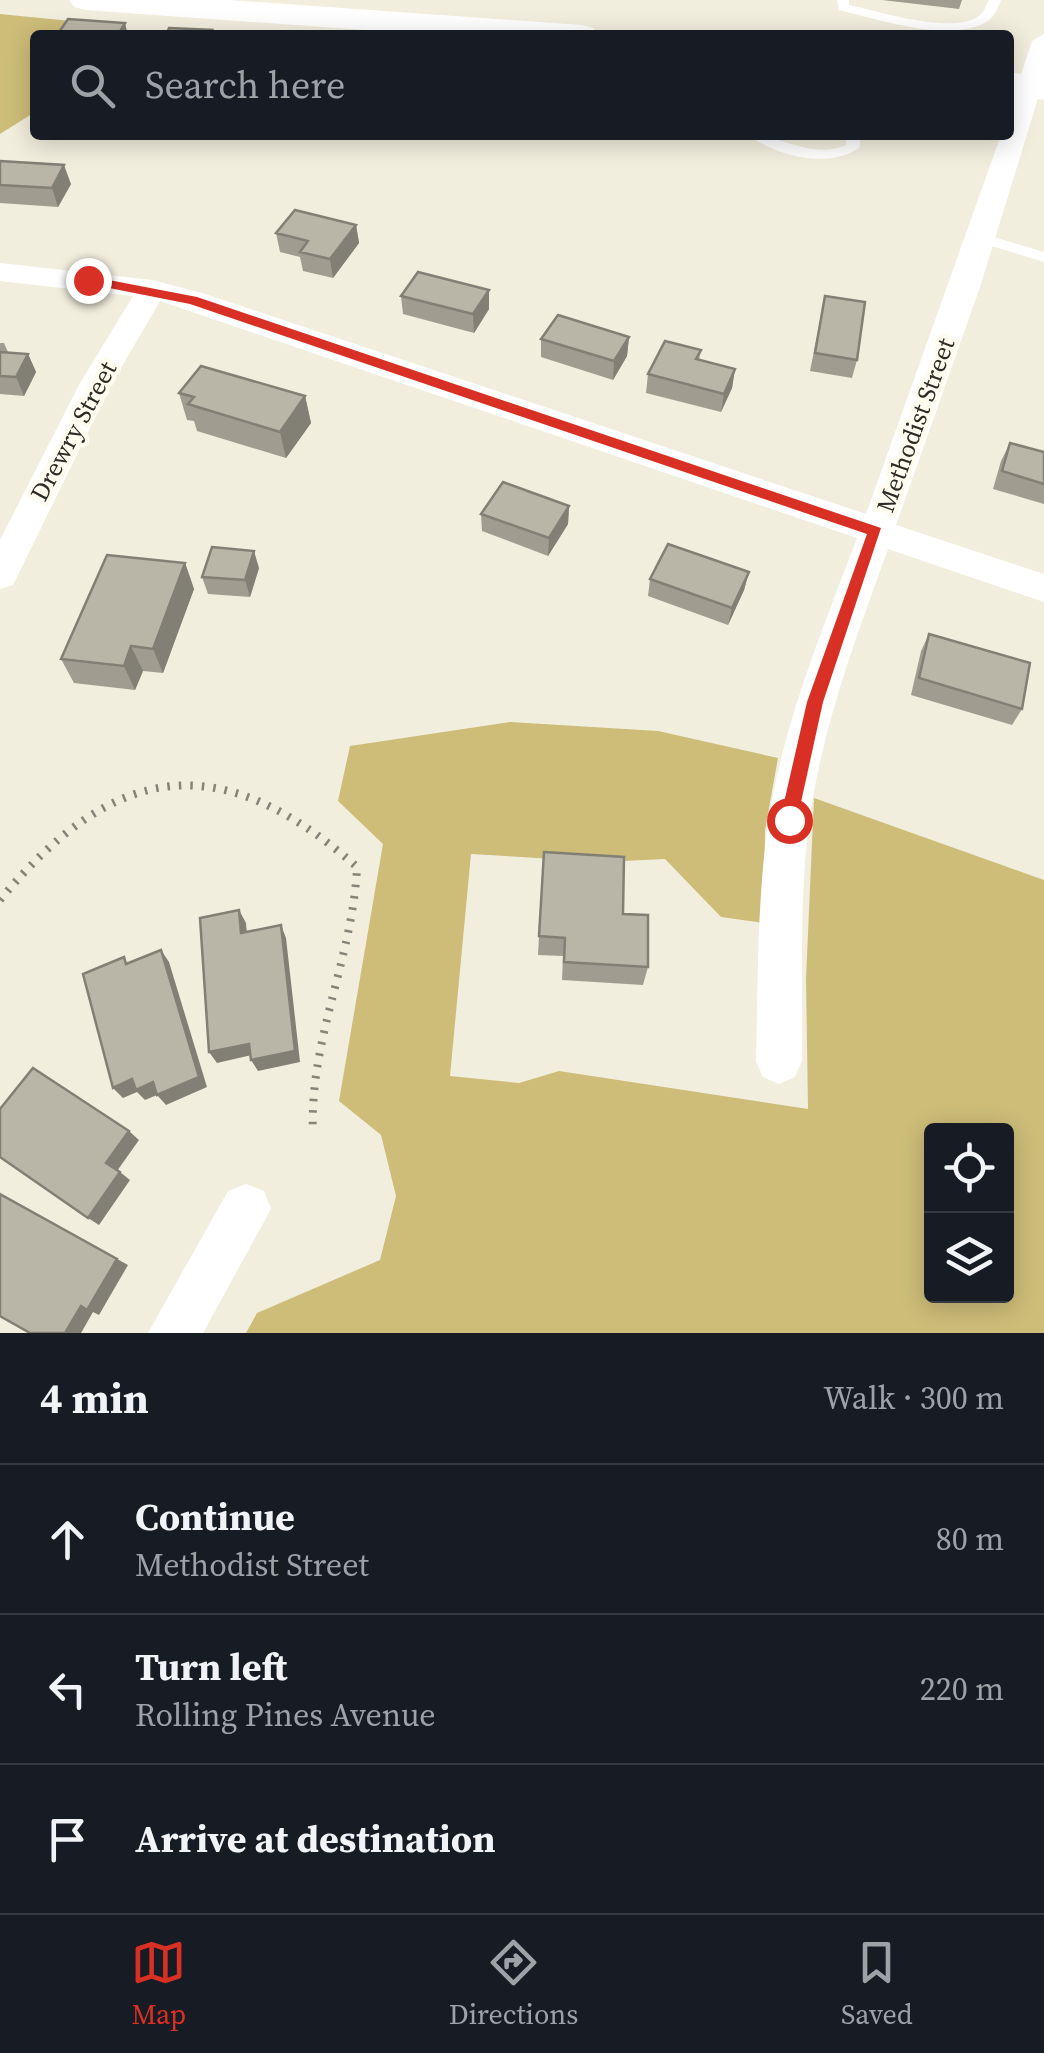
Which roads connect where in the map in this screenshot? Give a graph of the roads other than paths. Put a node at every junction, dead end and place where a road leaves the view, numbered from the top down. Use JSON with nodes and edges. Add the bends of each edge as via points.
{"nodes":[{"id":1,"x":86,"y":0,"type":"edge"},
{"id":2,"x":843,"y":0,"type":"edge"},
{"id":3,"x":995,"y":0,"type":"edge"},
{"id":4,"x":288,"y":6,"type":"edge"},
{"id":5,"x":530,"y":30,"type":"edge"},
{"id":6,"x":1044,"y":41,"type":"edge"},
{"id":7,"x":1026,"y":86,"type":"edge"},
{"id":8,"x":1014,"y":126,"type":"edge"},
{"id":9,"x":767,"y":140,"type":"edge"},
{"id":10,"x":853,"y":140,"type":"edge"},
{"id":11,"x":1010,"y":140,"type":"edge"},
{"id":12,"x":980,"y":238,"type":"junction"},
{"id":13,"x":1044,"y":257,"type":"edge"},
{"id":14,"x":0,"y":272,"type":"edge"},
{"id":15,"x":152,"y":289,"type":"junction"},
{"id":16,"x":875,"y":532,"type":"junction"},
{"id":17,"x":0,"y":575,"type":"edge"},
{"id":18,"x":1044,"y":588,"type":"edge"},
{"id":19,"x":779,"y":1060,"type":"dead end"},
{"id":20,"x":246,"y":1209,"type":"dead end"},
{"id":21,"x":174,"y":1333,"type":"edge"}],
"edges":[{"from":1,"to":4,"type":"main road"},
{"from":2,"to":3,"type":"lane","via":[[844,7],[962,29],[982,24]]},
{"from":4,"to":5,"type":"main road"},
{"from":6,"to":7,"type":"street","name":"Methodist Street"},
{"from":7,"to":8,"type":"street","name":"Methodist Street"},
{"from":9,"to":10,"type":"lane","via":[[801,154],[826,155],[853,147]]},
{"from":11,"to":12,"type":"street","name":"Methodist Street"},
{"from":12,"to":13,"type":"lane"},
{"from":12,"to":16,"type":"street","name":"Methodist Street"},
{"from":14,"to":15,"type":"street"},
{"from":15,"to":16,"type":"street"},
{"from":15,"to":17,"type":"street","name":"Drewry Street","via":[[95,385]]},
{"from":16,"to":18,"type":"street"},
{"from":16,"to":19,"type":"street","name":"Methodist Street","via":[[815,702],[789,820]]},
{"from":20,"to":21,"type":"street"}]}
